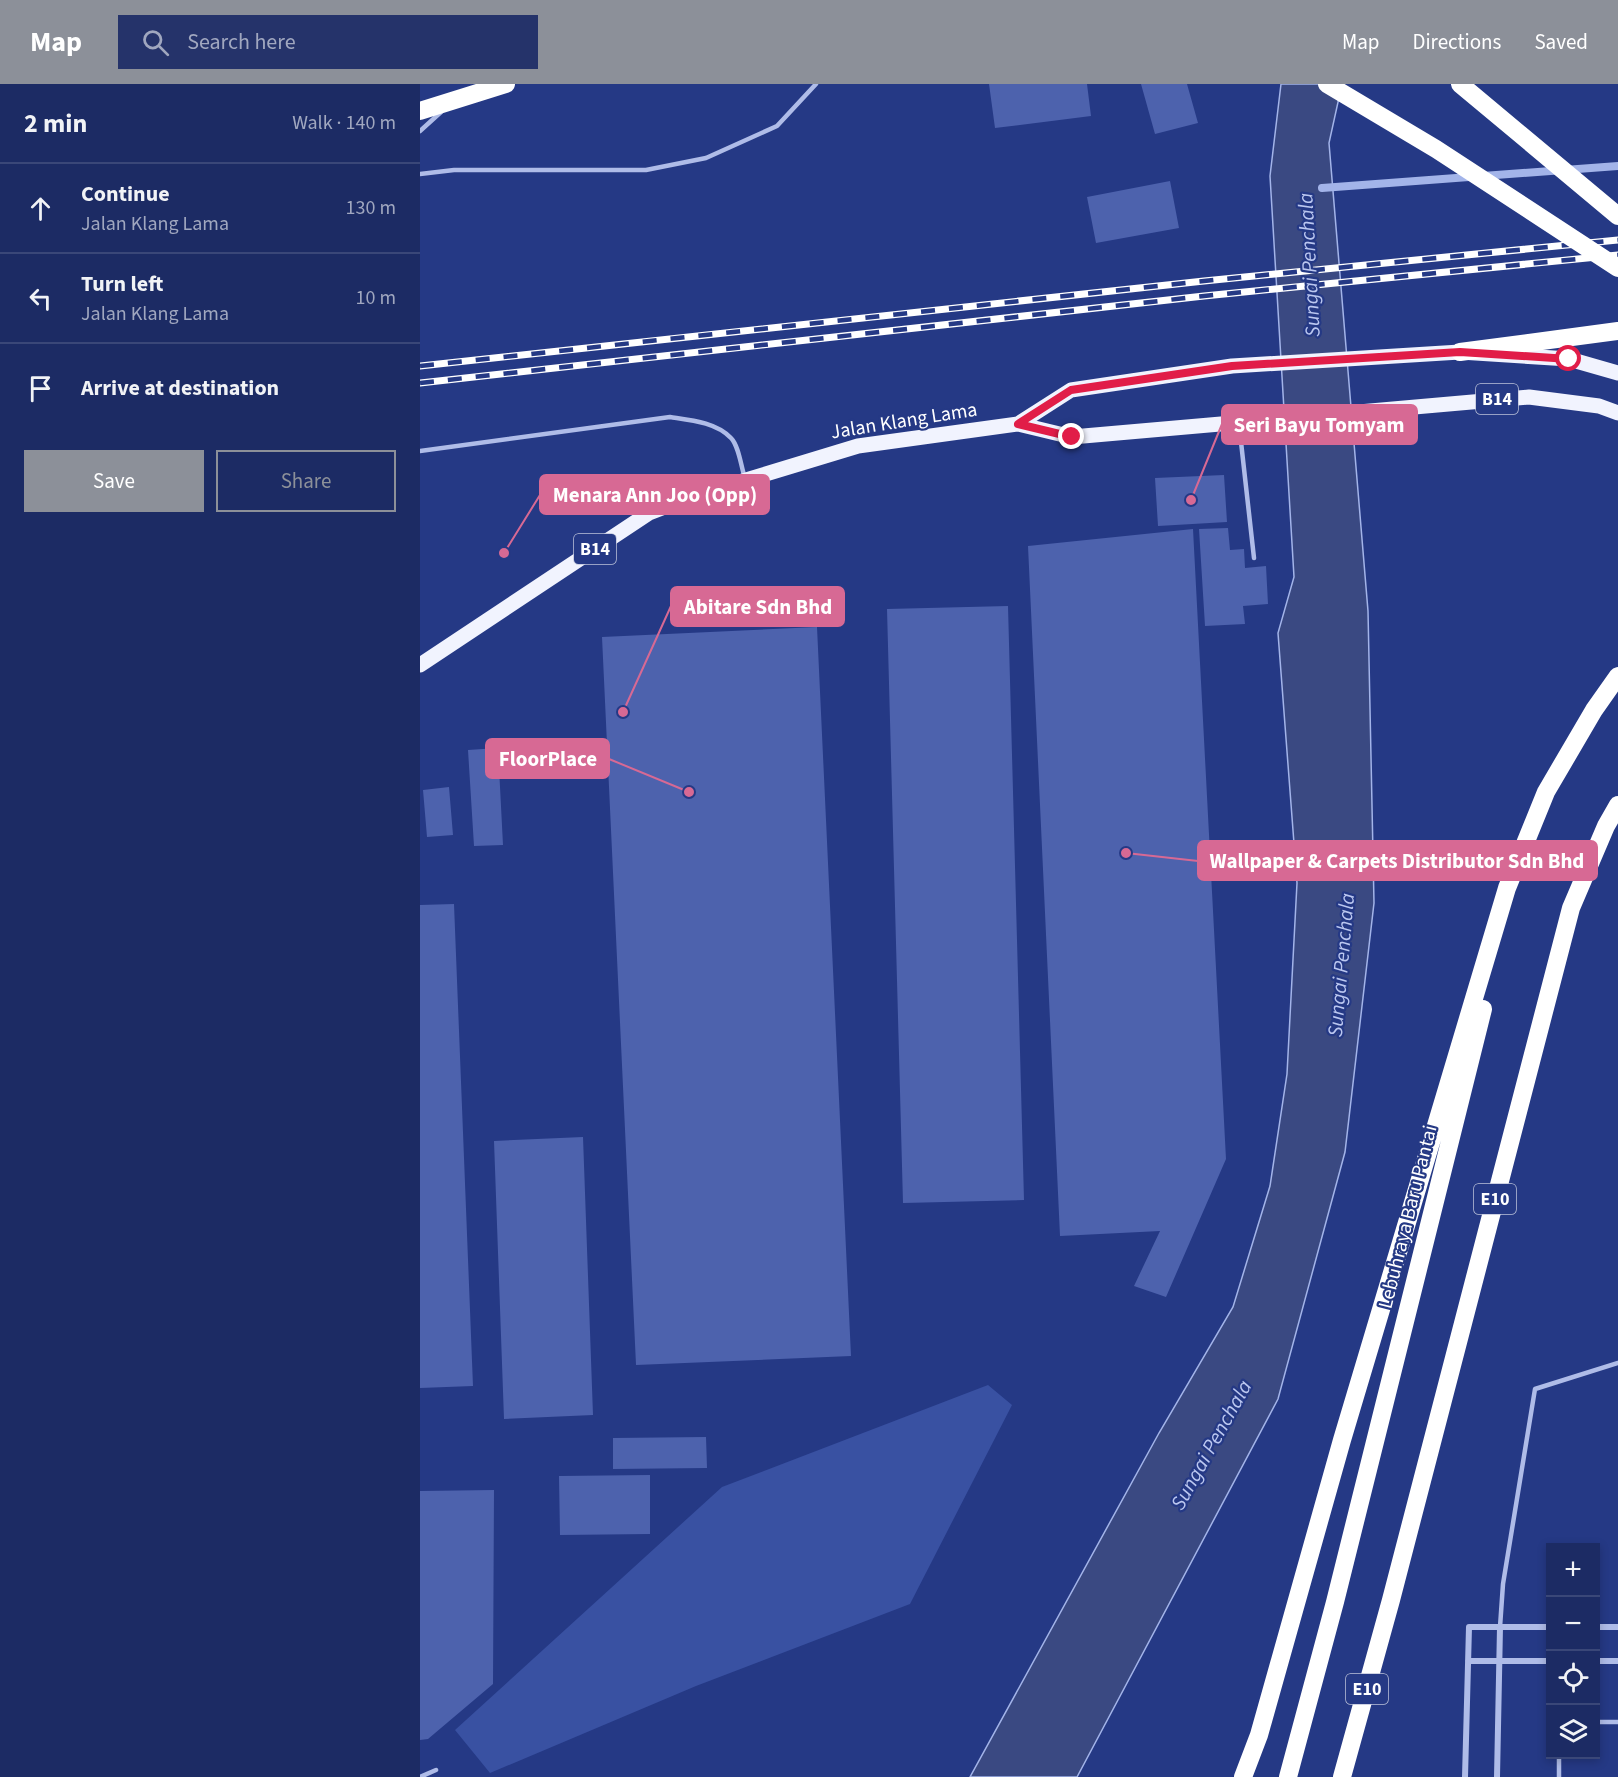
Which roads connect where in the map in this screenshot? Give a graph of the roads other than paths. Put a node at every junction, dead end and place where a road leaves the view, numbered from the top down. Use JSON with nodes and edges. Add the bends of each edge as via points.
{"nodes":[{"id":1,"x":506,"y":84,"type":"edge"},
{"id":2,"x":816,"y":84,"type":"edge"},
{"id":3,"x":1327,"y":84,"type":"edge"},
{"id":4,"x":1460,"y":84,"type":"edge"},
{"id":5,"x":454,"y":101,"type":"junction"},
{"id":6,"x":420,"y":111,"type":"edge"},
{"id":7,"x":420,"y":131,"type":"edge"},
{"id":8,"x":420,"y":174,"type":"edge"},
{"id":9,"x":1618,"y":216,"type":"edge"},
{"id":10,"x":1618,"y":268,"type":"edge"},
{"id":11,"x":1618,"y":331,"type":"edge"},
{"id":12,"x":1460,"y":352,"type":"junction"},
{"id":13,"x":1618,"y":373,"type":"edge"},
{"id":14,"x":1618,"y":413,"type":"edge"},
{"id":15,"x":1239,"y":421,"type":"junction"},
{"id":16,"x":1018,"y":424,"type":"junction"},
{"id":17,"x":420,"y":451,"type":"edge"},
{"id":18,"x":746,"y":479,"type":"junction"},
{"id":19,"x":1254,"y":558,"type":"dead end"},
{"id":20,"x":420,"y":665,"type":"edge"},
{"id":21,"x":1618,"y":676,"type":"edge"},
{"id":22,"x":1618,"y":686,"type":"edge"},
{"id":23,"x":1618,"y":805,"type":"edge"},
{"id":24,"x":1618,"y":1364,"type":"edge"},
{"id":25,"x":1618,"y":1626,"type":"edge"},
{"id":26,"x":1546,"y":1627,"type":"edge"},
{"id":27,"x":1600,"y":1627,"type":"edge"},
{"id":28,"x":1500,"y":1628,"type":"junction"},
{"id":29,"x":1468,"y":1661,"type":"junction"},
{"id":30,"x":1546,"y":1661,"type":"edge"},
{"id":31,"x":1600,"y":1661,"type":"edge"},
{"id":32,"x":1618,"y":1661,"type":"edge"},
{"id":33,"x":1499,"y":1662,"type":"junction"},
{"id":34,"x":1600,"y":1722,"type":"edge"},
{"id":35,"x":1618,"y":1722,"type":"edge"},
{"id":36,"x":1559,"y":1759,"type":"edge"},
{"id":37,"x":436,"y":1770,"type":"dead end"},
{"id":38,"x":420,"y":1777,"type":"edge"},
{"id":39,"x":1243,"y":1777,"type":"edge"},
{"id":40,"x":1288,"y":1777,"type":"edge"},
{"id":41,"x":1342,"y":1777,"type":"edge"},
{"id":42,"x":1465,"y":1777,"type":"edge"},
{"id":43,"x":1497,"y":1777,"type":"edge"},
{"id":44,"x":1559,"y":1777,"type":"edge"}],
"edges":[{"from":1,"to":5,"type":"highway"},
{"from":2,"to":8,"type":"lane","via":[[777,126],[706,158],[646,170],[454,170]]},
{"from":3,"to":10,"type":"highway","bridge":true,"via":[[1436,149]]},
{"from":4,"to":9,"type":"highway"},
{"from":5,"to":6,"type":"highway"},
{"from":5,"to":7,"type":"lane"},
{"from":11,"to":12,"type":"highway"},
{"from":12,"to":13,"type":"main road","name":"Jalan Klang Lama","number":"B14","via":[[1569,359]]},
{"from":12,"to":16,"type":"main road","name":"Jalan Klang Lama","number":"B14","via":[[1232,366],[1071,390]]},
{"from":14,"to":15,"type":"main road","name":"Jalan Klang Lama","number":"B14","via":[[1599,406],[1529,397]]},
{"from":15,"to":16,"type":"main road","name":"Jalan Klang Lama","number":"B14","via":[[1072,437]]},
{"from":15,"to":19,"type":"lane"},
{"from":16,"to":18,"type":"main road","name":"Jalan Klang Lama","number":"B14","via":[[858,446]]},
{"from":17,"to":18,"type":"lane","via":[[670,417],[702,423],[732,439]]},
{"from":18,"to":20,"type":"main road","name":"Jalan Klang Lama","number":"B14","via":[[650,513]]},
{"from":21,"to":39,"type":"highway","via":[[1546,792],[1507,888],[1345,1429],[1259,1735]]},
{"from":22,"to":40,"type":"highway","name":"Lebuhraya Baru Pantai","number":"E10","via":[[1555,790],[1517,892],[1487,990]]},
{"from":23,"to":41,"type":"highway","number":"E10","via":[[1571,908]]},
{"from":24,"to":28,"type":"lane","via":[[1535,1389],[1503,1584]]},
{"from":25,"to":27,"type":"street"},
{"from":26,"to":28,"type":"street"},
{"from":28,"to":29,"type":"street","via":[[1469,1628]]},
{"from":28,"to":33,"type":"street"},
{"from":29,"to":33,"type":"street"},
{"from":29,"to":42,"type":"street"},
{"from":30,"to":33,"type":"street"},
{"from":31,"to":32,"type":"street"},
{"from":33,"to":43,"type":"street"},
{"from":34,"to":35,"type":"lane"},
{"from":36,"to":44,"type":"lane"},
{"from":37,"to":38,"type":"lane"}]}
